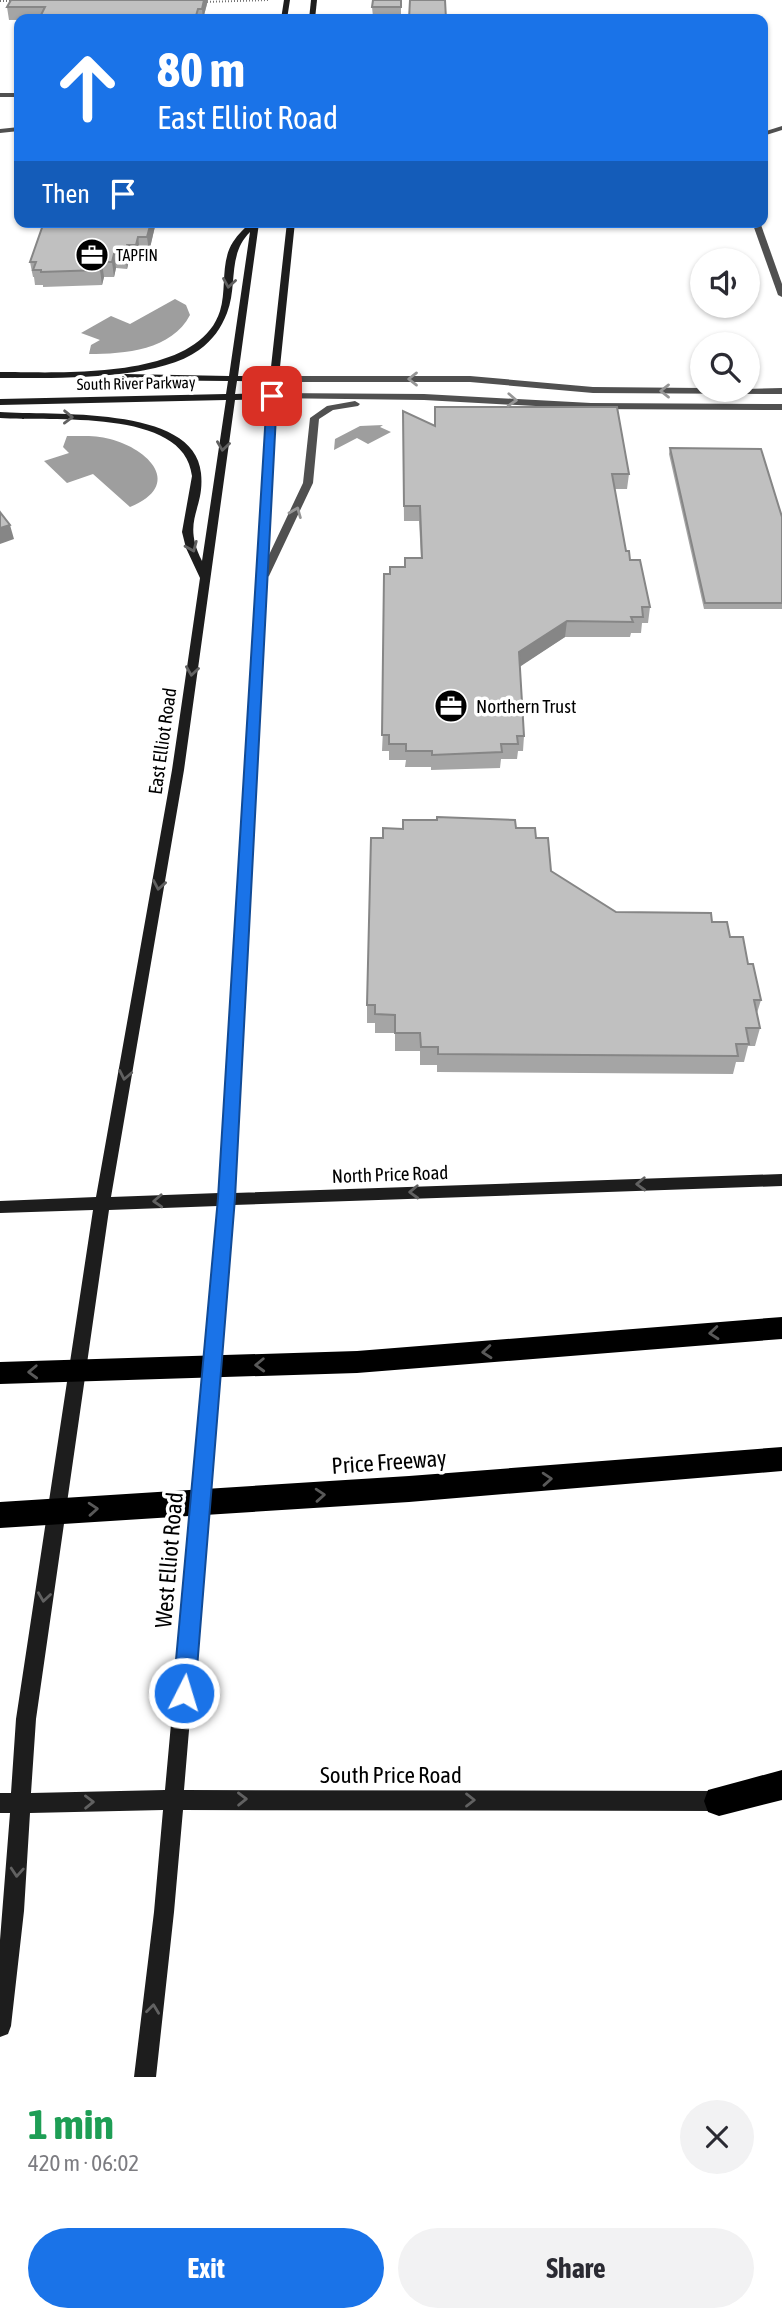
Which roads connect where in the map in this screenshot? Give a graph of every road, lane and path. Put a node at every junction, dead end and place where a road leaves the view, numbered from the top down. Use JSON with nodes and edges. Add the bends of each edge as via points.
{"nodes":[{"id":1,"x":270,"y":0,"type":"edge"},
{"id":2,"x":0,"y":1,"type":"edge"},
{"id":3,"x":27,"y":1,"type":"edge"},
{"id":4,"x":202,"y":2,"type":"edge"},
{"id":5,"x":250,"y":228,"type":"edge"},
{"id":6,"x":254,"y":228,"type":"edge"},
{"id":7,"x":290,"y":228,"type":"edge"},
{"id":8,"x":758,"y":228,"type":"edge"},
{"id":9,"x":782,"y":295,"type":"edge"},
{"id":10,"x":0,"y":374,"type":"edge"},
{"id":11,"x":29,"y":375,"type":"junction"},
{"id":12,"x":233,"y":378,"type":"junction"},
{"id":13,"x":274,"y":379,"type":"junction"},
{"id":14,"x":782,"y":391,"type":"edge"},
{"id":15,"x":0,"y":392,"type":"edge"},
{"id":16,"x":272,"y":396,"type":"junction"},
{"id":17,"x":230,"y":397,"type":"junction"},
{"id":18,"x":472,"y":399,"type":"junction"},
{"id":19,"x":107,"y":400,"type":"junction"},
{"id":20,"x":0,"y":402,"type":"edge"},
{"id":21,"x":782,"y":407,"type":"edge"},
{"id":22,"x":0,"y":415,"type":"edge"},
{"id":23,"x":264,"y":576,"type":"junction"},
{"id":24,"x":205,"y":579,"type":"junction"},
{"id":25,"x":782,"y":1180,"type":"edge"},
{"id":26,"x":226,"y":1198,"type":"junction"},
{"id":27,"x":101,"y":1204,"type":"junction"},
{"id":28,"x":0,"y":1207,"type":"edge"},
{"id":29,"x":782,"y":1328,"type":"edge"},
{"id":30,"x":0,"y":1373,"type":"edge"},
{"id":31,"x":782,"y":1460,"type":"edge"},
{"id":32,"x":0,"y":1514,"type":"edge"},
{"id":33,"x":782,"y":1785,"type":"edge"},
{"id":34,"x":782,"y":1799,"type":"edge"},
{"id":35,"x":174,"y":1800,"type":"junction"},
{"id":36,"x":719,"y":1801,"type":"junction"},
{"id":37,"x":10,"y":1803,"type":"edge"},
{"id":38,"x":0,"y":2026,"type":"edge"},
{"id":39,"x":145,"y":2077,"type":"edge"}],
"edges":[{"from":1,"to":4,"type":"path"},
{"from":2,"to":3,"type":"path"},
{"from":5,"to":11,"type":"main road","one_way":true,"via":[[235,244],[219,328],[203,346],[126,370]]},
{"from":6,"to":12,"type":"main road","name":"East Elliot Road"},
{"from":7,"to":13,"type":"main road"},
{"from":8,"to":9,"type":"street"},
{"from":10,"to":11,"type":"main road","name":"South River Parkway"},
{"from":11,"to":12,"type":"main road","name":"South River Parkway"},
{"from":12,"to":13,"type":"main road","name":"South River Parkway"},
{"from":12,"to":17,"type":"main road","name":"East Elliot Road"},
{"from":14,"to":13,"type":"street","one_way":true,"via":[[593,390],[470,379]]},
{"from":13,"to":16,"type":"main road"},
{"from":15,"to":19,"type":"main road"},
{"from":16,"to":17,"type":"main road","name":"South River Parkway"},
{"from":16,"to":18,"type":"street"},
{"from":16,"to":23,"type":"main road"},
{"from":17,"to":19,"type":"main road","name":"South River Parkway"},
{"from":17,"to":24,"type":"main road","name":"East Elliot Road","one_way":true},
{"from":18,"to":21,"type":"street","one_way":true,"via":[[591,406]]},
{"from":23,"to":18,"type":"street","one_way":true,"via":[[308,483],[315,418],[343,405]]},
{"from":19,"to":20,"type":"main road","name":"South River Parkway"},
{"from":22,"to":24,"type":"main road","one_way":true,"via":[[129,421],[158,431],[185,449],[196,469],[187,535]]},
{"from":23,"to":26,"type":"main road"},
{"from":24,"to":27,"type":"main road","name":"East Elliot Road","one_way":true,"via":[[161,872]]},
{"from":25,"to":26,"type":"main road","name":"North Price Road","one_way":true},
{"from":26,"to":27,"type":"main road","name":"North Price Road","one_way":true},
{"from":26,"to":35,"type":"main road","name":"West Elliot Road"},
{"from":27,"to":28,"type":"main road","name":"North Price Road"},
{"from":27,"to":37,"type":"main road","name":"East Elliot Road","one_way":true},
{"from":29,"to":30,"type":"highway","one_way":true,"via":[[357,1362]]},
{"from":32,"to":31,"type":"highway","name":"Price Freeway","one_way":true},
{"from":33,"to":36,"type":"highway"},
{"from":34,"to":36,"type":"main road","name":"South Price Road"},
{"from":35,"to":36,"type":"main road","name":"South Price Road","one_way":true},
{"from":37,"to":35,"type":"main road","name":"South Price Road","one_way":true},
{"from":39,"to":35,"type":"main road","name":"West Elliot Road","one_way":true},
{"from":37,"to":38,"type":"main road","one_way":true,"via":[[14,1910]]}]}
